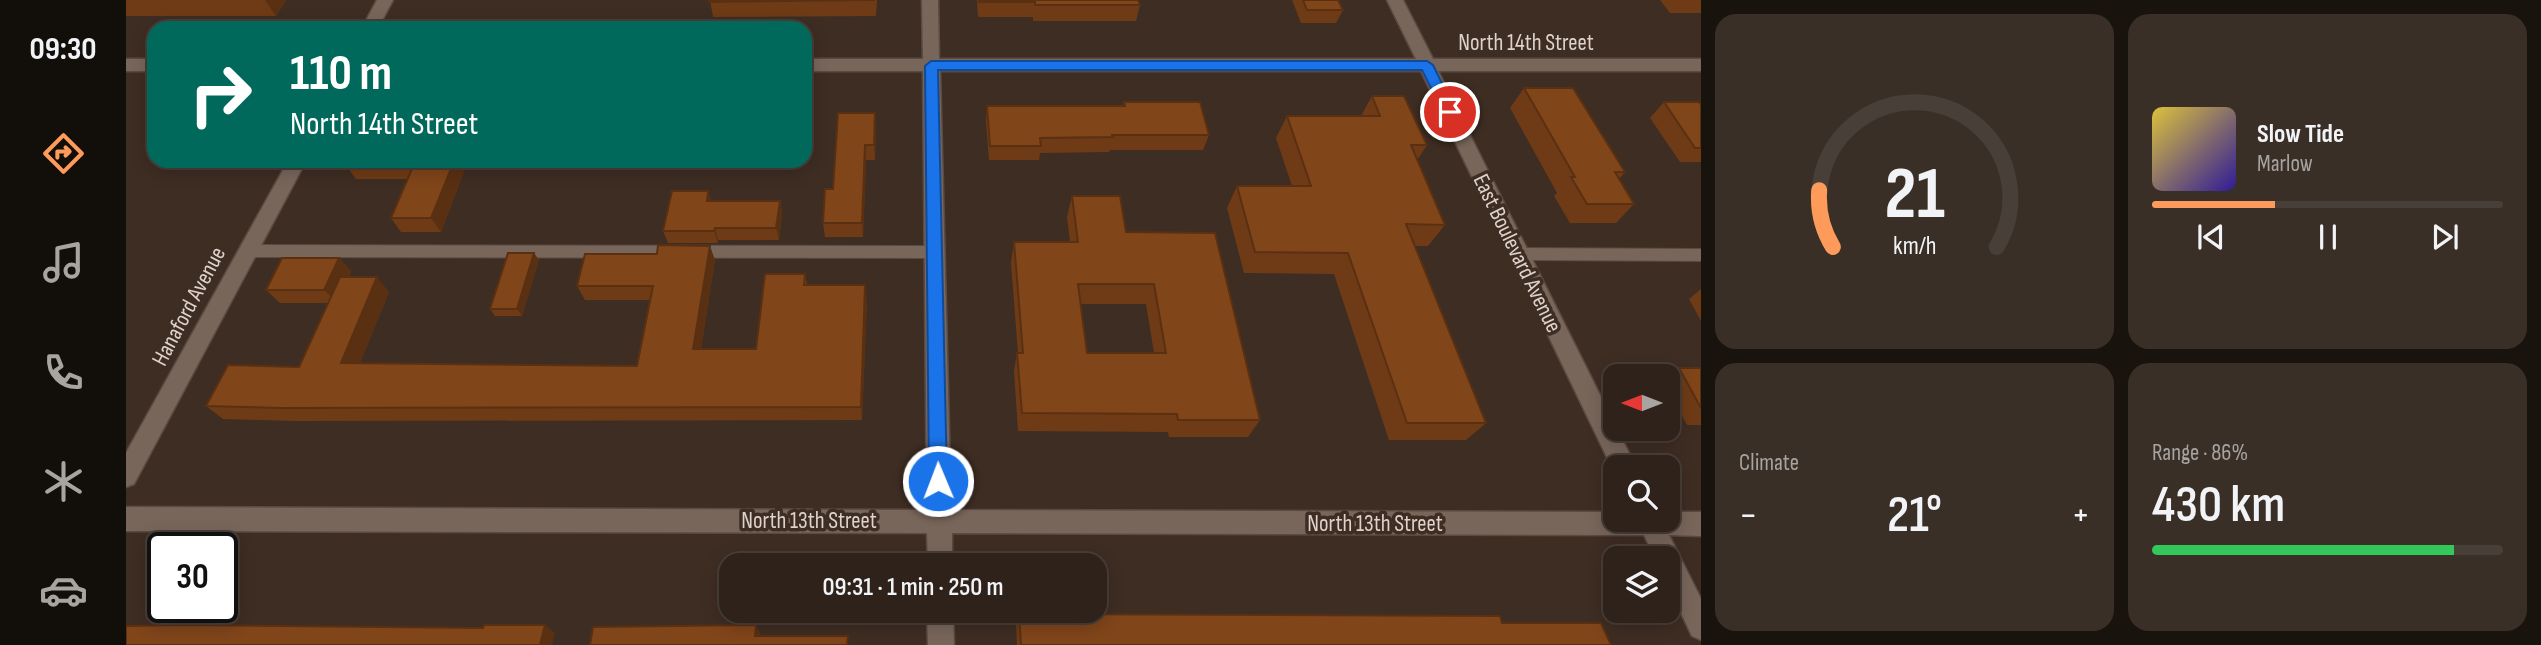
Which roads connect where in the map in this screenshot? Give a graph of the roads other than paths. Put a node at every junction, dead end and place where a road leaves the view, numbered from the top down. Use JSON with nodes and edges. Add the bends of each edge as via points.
{"nodes":[{"id":1,"x":385,"y":0,"type":"edge"},
{"id":2,"x":930,"y":0,"type":"edge"},
{"id":3,"x":1395,"y":0,"type":"edge"},
{"id":4,"x":374,"y":21,"type":"edge"},
{"id":5,"x":126,"y":65,"type":"edge"},
{"id":6,"x":147,"y":65,"type":"edge"},
{"id":7,"x":812,"y":65,"type":"edge"},
{"id":8,"x":1427,"y":65,"type":"junction"},
{"id":9,"x":1701,"y":65,"type":"edge"},
{"id":10,"x":931,"y":66,"type":"junction"},
{"id":11,"x":293,"y":168,"type":"edge"},
{"id":12,"x":247,"y":251,"type":"junction"},
{"id":13,"x":934,"y":251,"type":"junction"},
{"id":14,"x":1518,"y":254,"type":"junction"},
{"id":15,"x":1701,"y":256,"type":"edge"},
{"id":16,"x":1618,"y":455,"type":"edge"},
{"id":17,"x":126,"y":476,"type":"edge"},
{"id":18,"x":126,"y":519,"type":"edge"},
{"id":19,"x":939,"y":521,"type":"junction"},
{"id":20,"x":1603,"y":522,"type":"edge"},
{"id":21,"x":1680,"y":523,"type":"edge"},
{"id":22,"x":1701,"y":524,"type":"edge"},
{"id":23,"x":1655,"y":532,"type":"edge"},
{"id":24,"x":940,"y":553,"type":"edge"},
{"id":25,"x":940,"y":623,"type":"edge"},
{"id":26,"x":1701,"y":627,"type":"edge"},
{"id":27,"x":941,"y":645,"type":"edge"}],
"edges":[{"from":1,"to":4,"type":"street"},
{"from":2,"to":10,"type":"street"},
{"from":3,"to":8,"type":"street","name":"East Boulevard Avenue"},
{"from":5,"to":6,"type":"street"},
{"from":7,"to":10,"type":"street","name":"North 14th Street"},
{"from":8,"to":9,"type":"street","name":"North 14th Street"},
{"from":8,"to":10,"type":"street","name":"North 14th Street"},
{"from":8,"to":14,"type":"street","name":"East Boulevard Avenue"},
{"from":10,"to":13,"type":"street"},
{"from":11,"to":12,"type":"street","name":"Hanaford Avenue"},
{"from":12,"to":13,"type":"lane"},
{"from":12,"to":17,"type":"street","name":"Hanaford Avenue"},
{"from":13,"to":19,"type":"street"},
{"from":14,"to":15,"type":"lane"},
{"from":14,"to":16,"type":"street","name":"East Boulevard Avenue"},
{"from":18,"to":19,"type":"street","name":"North 13th Street"},
{"from":19,"to":20,"type":"street","name":"North 13th Street"},
{"from":19,"to":24,"type":"street"},
{"from":21,"to":22,"type":"street","name":"North 13th Street"},
{"from":23,"to":26,"type":"street"},
{"from":25,"to":27,"type":"street"}]}
